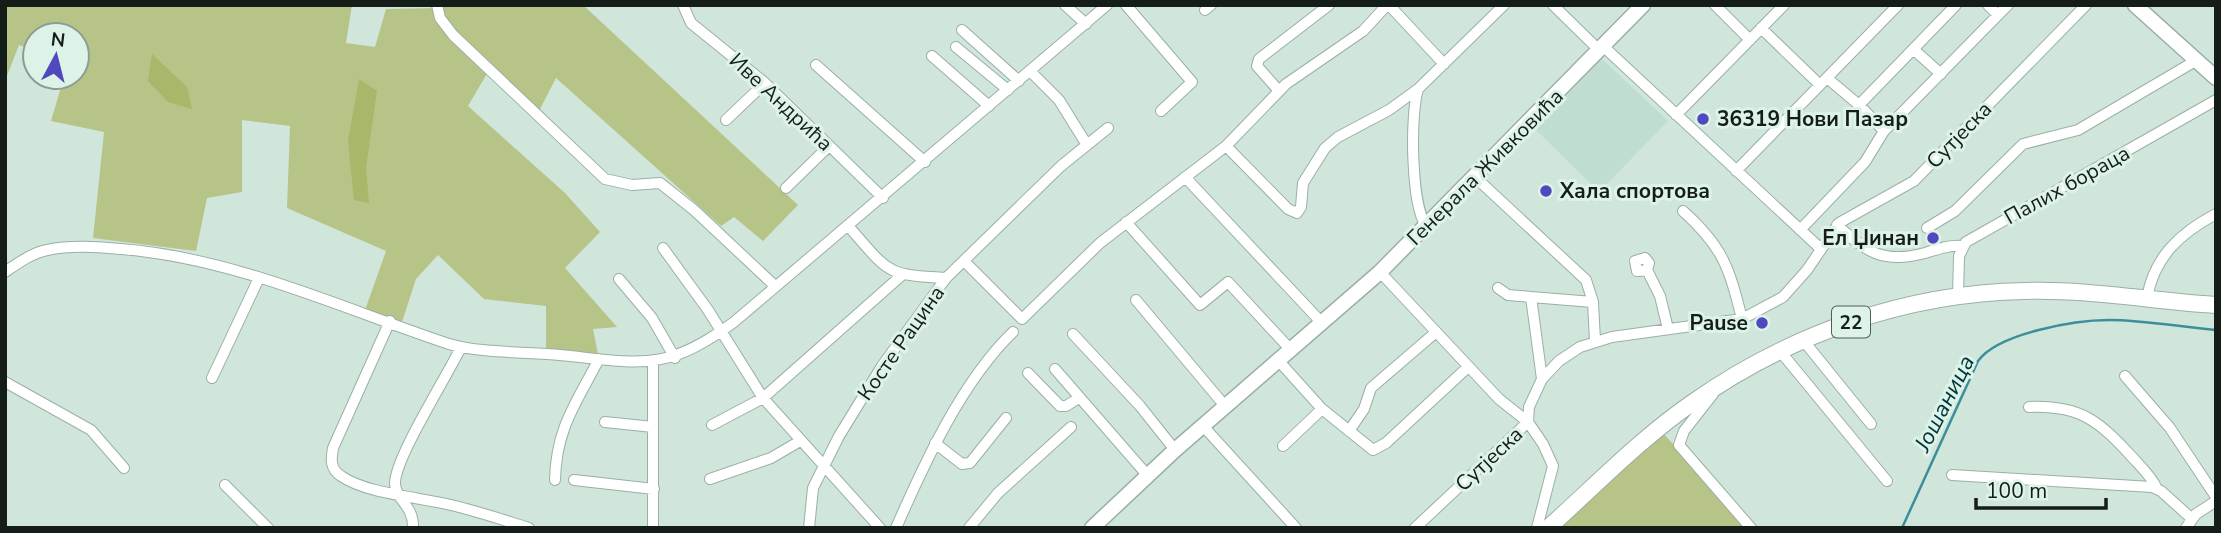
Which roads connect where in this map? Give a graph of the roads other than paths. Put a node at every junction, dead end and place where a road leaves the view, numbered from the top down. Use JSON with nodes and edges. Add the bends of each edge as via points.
{"nodes":[{"id":1,"x":437,"y":5,"type":"edge"},
{"id":2,"x":683,"y":5,"type":"edge"},
{"id":3,"x":1065,"y":5,"type":"edge"},
{"id":4,"x":1107,"y":5,"type":"edge"},
{"id":5,"x":1126,"y":5,"type":"edge"},
{"id":6,"x":1329,"y":5,"type":"edge"},
{"id":7,"x":1388,"y":5,"type":"edge"},
{"id":8,"x":1504,"y":5,"type":"edge"},
{"id":9,"x":1553,"y":5,"type":"edge"},
{"id":10,"x":1643,"y":5,"type":"edge"},
{"id":11,"x":1715,"y":5,"type":"edge"},
{"id":12,"x":1784,"y":5,"type":"edge"},
{"id":13,"x":1898,"y":5,"type":"edge"},
{"id":14,"x":1956,"y":5,"type":"edge"},
{"id":15,"x":1987,"y":5,"type":"edge"},
{"id":16,"x":2008,"y":5,"type":"edge"},
{"id":17,"x":2086,"y":5,"type":"edge"},
{"id":18,"x":2134,"y":5,"type":"edge"},
{"id":19,"x":1998,"y":15,"type":"junction"},
{"id":20,"x":1086,"y":24,"type":"junction"},
{"id":21,"x":1761,"y":29,"type":"junction"},
{"id":22,"x":962,"y":30,"type":"dead end"},
{"id":23,"x":1750,"y":40,"type":"junction"},
{"id":24,"x":956,"y":47,"type":"dead end"},
{"id":25,"x":1602,"y":49,"type":"junction"},
{"id":26,"x":1913,"y":49,"type":"junction"},
{"id":27,"x":932,"y":56,"type":"dead end"},
{"id":28,"x":2197,"y":60,"type":"junction"},
{"id":29,"x":1444,"y":64,"type":"junction"},
{"id":30,"x":816,"y":65,"type":"dead end"},
{"id":31,"x":1030,"y":71,"type":"junction"},
{"id":32,"x":1941,"y":74,"type":"junction"},
{"id":33,"x":2216,"y":78,"type":"edge"},
{"id":34,"x":1019,"y":81,"type":"junction"},
{"id":35,"x":1823,"y":82,"type":"junction"},
{"id":36,"x":765,"y":83,"type":"junction"},
{"id":37,"x":1418,"y":89,"type":"junction"},
{"id":38,"x":1008,"y":90,"type":"junction"},
{"id":39,"x":1279,"y":91,"type":"junction"},
{"id":40,"x":2216,"y":100,"type":"edge"},
{"id":41,"x":1860,"y":104,"type":"junction"},
{"id":42,"x":989,"y":106,"type":"junction"},
{"id":43,"x":1161,"y":111,"type":"dead end"},
{"id":44,"x":1676,"y":115,"type":"junction"},
{"id":45,"x":726,"y":120,"type":"dead end"},
{"id":46,"x":1108,"y":128,"type":"dead end"},
{"id":47,"x":1884,"y":131,"type":"junction"},
{"id":48,"x":1087,"y":145,"type":"junction"},
{"id":49,"x":829,"y":146,"type":"junction"},
{"id":50,"x":1226,"y":146,"type":"junction"},
{"id":51,"x":925,"y":162,"type":"junction"},
{"id":52,"x":1736,"y":171,"type":"junction"},
{"id":53,"x":1185,"y":177,"type":"junction"},
{"id":54,"x":1475,"y":177,"type":"junction"},
{"id":55,"x":786,"y":188,"type":"dead end"},
{"id":56,"x":883,"y":198,"type":"junction"},
{"id":57,"x":1683,"y":211,"type":"dead end"},
{"id":58,"x":2216,"y":214,"type":"edge"},
{"id":59,"x":1126,"y":222,"type":"junction"},
{"id":60,"x":1837,"y":225,"type":"junction"},
{"id":61,"x":1426,"y":226,"type":"junction"},
{"id":62,"x":849,"y":227,"type":"junction"},
{"id":63,"x":1927,"y":228,"type":"dead end"},
{"id":64,"x":1800,"y":230,"type":"junction"},
{"id":65,"x":1962,"y":246,"type":"junction"},
{"id":66,"x":663,"y":248,"type":"dead end"},
{"id":67,"x":1821,"y":249,"type":"junction"},
{"id":68,"x":965,"y":262,"type":"junction"},
{"id":69,"x":1647,"y":270,"type":"dead end"},
{"id":70,"x":5,"y":272,"type":"edge"},
{"id":71,"x":1380,"y":272,"type":"junction"},
{"id":72,"x":902,"y":275,"type":"junction"},
{"id":73,"x":259,"y":278,"type":"junction"},
{"id":74,"x":946,"y":278,"type":"junction"},
{"id":75,"x":619,"y":279,"type":"dead end"},
{"id":76,"x":775,"y":286,"type":"junction"},
{"id":77,"x":1498,"y":288,"type":"dead end"},
{"id":78,"x":1958,"y":295,"type":"junction"},
{"id":79,"x":1531,"y":297,"type":"junction"},
{"id":80,"x":2147,"y":298,"type":"junction"},
{"id":81,"x":1136,"y":300,"type":"dead end"},
{"id":82,"x":1593,"y":302,"type":"junction"},
{"id":83,"x":2216,"y":305,"type":"edge"},
{"id":84,"x":1742,"y":318,"type":"junction"},
{"id":85,"x":390,"y":321,"type":"junction"},
{"id":86,"x":1322,"y":323,"type":"junction"},
{"id":87,"x":1668,"y":329,"type":"junction"},
{"id":88,"x":721,"y":332,"type":"junction"},
{"id":89,"x":1013,"y":332,"type":"dead end"},
{"id":90,"x":1435,"y":333,"type":"junction"},
{"id":91,"x":1073,"y":334,"type":"dead end"},
{"id":92,"x":1802,"y":340,"type":"junction"},
{"id":93,"x":1594,"y":341,"type":"junction"},
{"id":94,"x":461,"y":346,"type":"junction"},
{"id":95,"x":1290,"y":349,"type":"junction"},
{"id":96,"x":1780,"y":351,"type":"junction"},
{"id":97,"x":675,"y":358,"type":"junction"},
{"id":98,"x":599,"y":359,"type":"junction"},
{"id":99,"x":1278,"y":359,"type":"junction"},
{"id":100,"x":653,"y":362,"type":"junction"},
{"id":101,"x":1468,"y":367,"type":"junction"},
{"id":102,"x":1055,"y":369,"type":"dead end"},
{"id":103,"x":1028,"y":373,"type":"dead end"},
{"id":104,"x":2125,"y":376,"type":"dead end"},
{"id":105,"x":212,"y":378,"type":"dead end"},
{"id":106,"x":1542,"y":379,"type":"junction"},
{"id":107,"x":5,"y":382,"type":"edge"},
{"id":108,"x":1719,"y":385,"type":"junction"},
{"id":109,"x":763,"y":398,"type":"junction"},
{"id":110,"x":1079,"y":398,"type":"junction"},
{"id":111,"x":1225,"y":406,"type":"junction"},
{"id":112,"x":2029,"y":407,"type":"dead end"},
{"id":113,"x":1322,"y":409,"type":"junction"},
{"id":114,"x":1006,"y":418,"type":"dead end"},
{"id":115,"x":605,"y":422,"type":"dead end"},
{"id":116,"x":1528,"y":422,"type":"junction"},
{"id":117,"x":1871,"y":424,"type":"dead end"},
{"id":118,"x":712,"y":425,"type":"dead end"},
{"id":119,"x":1203,"y":426,"type":"junction"},
{"id":120,"x":653,"y":427,"type":"junction"},
{"id":121,"x":1071,"y":427,"type":"dead end"},
{"id":122,"x":1349,"y":431,"type":"junction"},
{"id":123,"x":800,"y":441,"type":"junction"},
{"id":124,"x":935,"y":443,"type":"junction"},
{"id":125,"x":1283,"y":446,"type":"dead end"},
{"id":126,"x":1175,"y":450,"type":"junction"},
{"id":127,"x":822,"y":467,"type":"junction"},
{"id":128,"x":124,"y":468,"type":"dead end"},
{"id":129,"x":1148,"y":475,"type":"junction"},
{"id":130,"x":1952,"y":475,"type":"dead end"},
{"id":131,"x":710,"y":479,"type":"dead end"},
{"id":132,"x":555,"y":480,"type":"dead end"},
{"id":133,"x":574,"y":480,"type":"dead end"},
{"id":134,"x":1887,"y":481,"type":"dead end"},
{"id":135,"x":225,"y":485,"type":"dead end"},
{"id":136,"x":654,"y":489,"type":"junction"},
{"id":137,"x":2157,"y":489,"type":"junction"},
{"id":138,"x":398,"y":493,"type":"junction"},
{"id":139,"x":2216,"y":499,"type":"edge"},
{"id":140,"x":2188,"y":523,"type":"edge"},
{"id":141,"x":972,"y":524,"type":"edge"},
{"id":142,"x":268,"y":528,"type":"edge"},
{"id":143,"x":413,"y":528,"type":"edge"},
{"id":144,"x":528,"y":528,"type":"edge"},
{"id":145,"x":653,"y":528,"type":"edge"},
{"id":146,"x":809,"y":528,"type":"edge"},
{"id":147,"x":880,"y":528,"type":"edge"},
{"id":148,"x":896,"y":528,"type":"edge"},
{"id":149,"x":984,"y":528,"type":"edge"},
{"id":150,"x":1092,"y":528,"type":"edge"},
{"id":151,"x":1296,"y":528,"type":"edge"},
{"id":152,"x":1415,"y":528,"type":"edge"},
{"id":153,"x":1537,"y":528,"type":"edge"},
{"id":154,"x":1548,"y":528,"type":"edge"},
{"id":155,"x":1751,"y":528,"type":"edge"}],
"edges":[{"from":1,"to":76,"type":"street","via":[[440,18],[453,34],[605,179],[632,185],[660,183]]},
{"from":2,"to":36,"type":"street","name":"Иве Андрића","via":[[691,23]]},
{"from":3,"to":20,"type":"street"},
{"from":4,"to":20,"type":"street"},
{"from":5,"to":43,"type":"street","via":[[1192,82]]},
{"from":6,"to":39,"type":"street","via":[[1259,59],[1259,69]]},
{"from":7,"to":29,"type":"street"},
{"from":7,"to":39,"type":"street","via":[[1370,26]]},
{"from":8,"to":29,"type":"street"},
{"from":9,"to":25,"type":"street"},
{"from":10,"to":25,"type":"street","name":"Генерала Живковића"},
{"from":11,"to":23,"type":"street"},
{"from":12,"to":21,"type":"street"},
{"from":13,"to":35,"type":"street"},
{"from":14,"to":26,"type":"street"},
{"from":15,"to":19,"type":"street"},
{"from":16,"to":19,"type":"street"},
{"from":17,"to":60,"type":"street","name":"Сутјеска","via":[[1914,181]]},
{"from":18,"to":28,"type":"street"},
{"from":19,"to":32,"type":"street"},
{"from":20,"to":31,"type":"street"},
{"from":21,"to":23,"type":"street"},
{"from":21,"to":35,"type":"street"},
{"from":22,"to":34,"type":"street"},
{"from":23,"to":44,"type":"street"},
{"from":24,"to":38,"type":"street"},
{"from":25,"to":44,"type":"street"},
{"from":25,"to":54,"type":"street","name":"Генерала Живковића"},
{"from":26,"to":32,"type":"street"},
{"from":26,"to":41,"type":"street"},
{"from":27,"to":42,"type":"street"},
{"from":28,"to":33,"type":"street"},
{"from":28,"to":63,"type":"street","via":[[2078,130],[2023,144],[1955,211]]},
{"from":29,"to":37,"type":"street"},
{"from":30,"to":51,"type":"street"},
{"from":31,"to":34,"type":"street"},
{"from":31,"to":48,"type":"street","via":[[1059,100]]},
{"from":32,"to":47,"type":"street"},
{"from":34,"to":38,"type":"street"},
{"from":35,"to":41,"type":"street"},
{"from":35,"to":52,"type":"street"},
{"from":36,"to":45,"type":"street"},
{"from":36,"to":49,"type":"street","name":"Иве Андрића"},
{"from":37,"to":50,"type":"street","via":[[1325,148],[1303,183],[1297,213]]},
{"from":37,"to":61,"type":"street","via":[[1417,198]]},
{"from":38,"to":42,"type":"street"},
{"from":39,"to":50,"type":"street"},
{"from":40,"to":65,"type":"street","name":"Палих бораца"},
{"from":41,"to":47,"type":"street"},
{"from":42,"to":51,"type":"street"},
{"from":44,"to":52,"type":"street"},
{"from":46,"to":48,"type":"street","name":"Косте Рацина"},
{"from":47,"to":64,"type":"street","via":[[1865,162]]},
{"from":48,"to":68,"type":"street","name":"Косте Рацина"},
{"from":49,"to":55,"type":"street"},
{"from":49,"to":56,"type":"street","name":"Иве Андрића"},
{"from":50,"to":53,"type":"street"},
{"from":51,"to":56,"type":"street"},
{"from":52,"to":64,"type":"street"},
{"from":53,"to":59,"type":"street"},
{"from":53,"to":86,"type":"street"},
{"from":54,"to":61,"type":"street","name":"Генерала Живковића"},
{"from":54,"to":82,"type":"street","via":[[1583,276]]},
{"from":56,"to":62,"type":"street"},
{"from":57,"to":84,"type":"street","via":[[1716,244]]},
{"from":58,"to":80,"type":"street","via":[[2191,228],[2167,251],[2151,279]]},
{"from":59,"to":68,"type":"street","via":[[1022,319]]},
{"from":59,"to":95,"type":"street","via":[[1200,305],[1228,282]]},
{"from":60,"to":65,"type":"street","via":[[1864,248],[1893,259]]},
{"from":60,"to":67,"type":"street","name":"Сутјеска"},
{"from":61,"to":71,"type":"street","name":"Генерала Живковића"},
{"from":62,"to":72,"type":"street","via":[[882,265]]},
{"from":62,"to":76,"type":"street"},
{"from":64,"to":67,"type":"street"},
{"from":65,"to":78,"type":"street","via":[[1956,276]]},
{"from":66,"to":88,"type":"street"},
{"from":67,"to":84,"type":"street","name":"Сутјеска","via":[[1783,297]]},
{"from":68,"to":74,"type":"street","name":"Косте Рацина"},
{"from":69,"to":87,"type":"street","via":[[1660,296]]},
{"from":70,"to":73,"type":"street","via":[[45,250],[82,246],[198,259]]},
{"from":71,"to":86,"type":"street","name":"Генерала Живковића"},
{"from":71,"to":90,"type":"street"},
{"from":72,"to":74,"type":"street"},
{"from":72,"to":109,"type":"street"},
{"from":73,"to":85,"type":"street"},
{"from":73,"to":105,"type":"street"},
{"from":74,"to":127,"type":"street","name":"Косте Рацина","via":[[882,366]]},
{"from":75,"to":97,"type":"street","via":[[652,318]]},
{"from":76,"to":88,"type":"street"},
{"from":77,"to":79,"type":"street","via":[[1508,295]]},
{"from":78,"to":80,"type":"main road","number":"22","via":[[2038,290]]},
{"from":78,"to":92,"type":"main road","number":"22","via":[[1878,313]]},
{"from":79,"to":82,"type":"street"},
{"from":79,"to":106,"type":"street"},
{"from":80,"to":83,"type":"main road","number":"22"},
{"from":81,"to":111,"type":"street"},
{"from":82,"to":93,"type":"street"},
{"from":84,"to":87,"type":"street","name":"Сутјеска"},
{"from":85,"to":94,"type":"street"},
{"from":85,"to":138,"type":"street","via":[[330,459],[338,475]]},
{"from":86,"to":95,"type":"street","name":"Генерала Живковића"},
{"from":87,"to":93,"type":"street","name":"Сутјеска"},
{"from":88,"to":97,"type":"street"},
{"from":88,"to":109,"type":"street"},
{"from":89,"to":124,"type":"street"},
{"from":90,"to":101,"type":"street"},
{"from":90,"to":122,"type":"street","via":[[1371,388]]},
{"from":91,"to":126,"type":"street"},
{"from":92,"to":96,"type":"main road","number":"22"},
{"from":92,"to":117,"type":"street"},
{"from":93,"to":106,"type":"street","name":"Сутјеска","via":[[1566,355]]},
{"from":94,"to":98,"type":"street"},
{"from":94,"to":138,"type":"street","via":[[409,444],[396,479]]},
{"from":95,"to":99,"type":"street","name":"Генерала Живковића"},
{"from":96,"to":108,"type":"main road","number":"22"},
{"from":96,"to":134,"type":"street"},
{"from":97,"to":100,"type":"street"},
{"from":98,"to":100,"type":"street"},
{"from":98,"to":132,"type":"street","via":[[560,433]]},
{"from":99,"to":111,"type":"street","name":"Генерала Живковића"},
{"from":99,"to":113,"type":"street"},
{"from":100,"to":120,"type":"street"},
{"from":101,"to":116,"type":"street"},
{"from":101,"to":122,"type":"street","via":[[1376,449],[1366,447]]},
{"from":102,"to":110,"type":"street"},
{"from":103,"to":110,"type":"street","via":[[1060,406]]},
{"from":104,"to":139,"type":"street","via":[[2170,428]]},
{"from":106,"to":116,"type":"street","name":"Сутјеска","via":[[1529,407]]},
{"from":107,"to":128,"type":"street","via":[[80,422]]},
{"from":108,"to":154,"type":"main road","number":"22","via":[[1660,428]]},
{"from":108,"to":155,"type":"street","via":[[1684,431],[1679,445]]},
{"from":109,"to":118,"type":"street"},
{"from":109,"to":123,"type":"street"},
{"from":110,"to":129,"type":"street"},
{"from":111,"to":119,"type":"street","name":"Генерала Живковића"},
{"from":112,"to":137,"type":"street","via":[[2066,407],[2093,420]]},
{"from":113,"to":122,"type":"street"},
{"from":113,"to":125,"type":"street"},
{"from":114,"to":124,"type":"street","via":[[970,463],[962,464]]},
{"from":115,"to":120,"type":"street"},
{"from":116,"to":152,"type":"street","name":"Сутјеска"},
{"from":116,"to":153,"type":"street","via":[[1553,466]]},
{"from":119,"to":126,"type":"street","name":"Генерала Живковића"},
{"from":119,"to":151,"type":"street"},
{"from":120,"to":136,"type":"street"},
{"from":121,"to":141,"type":"street","via":[[1008,482]]},
{"from":123,"to":127,"type":"street"},
{"from":123,"to":131,"type":"street","via":[[771,458]]},
{"from":124,"to":148,"type":"street"},
{"from":126,"to":129,"type":"street","name":"Генерала Живковића"},
{"from":127,"to":146,"type":"street","name":"Косте Рацина","via":[[810,499]]},
{"from":127,"to":147,"type":"street"},
{"from":129,"to":150,"type":"street","name":"Генерала Живковића"},
{"from":130,"to":137,"type":"street"},
{"from":133,"to":136,"type":"street"},
{"from":135,"to":142,"type":"street"},
{"from":136,"to":145,"type":"street"},
{"from":137,"to":140,"type":"street"},
{"from":138,"to":143,"type":"street","via":[[411,510]]},
{"from":138,"to":144,"type":"street"},
{"from":139,"to":140,"type":"street"},
{"from":141,"to":149,"type":"street"}]}
